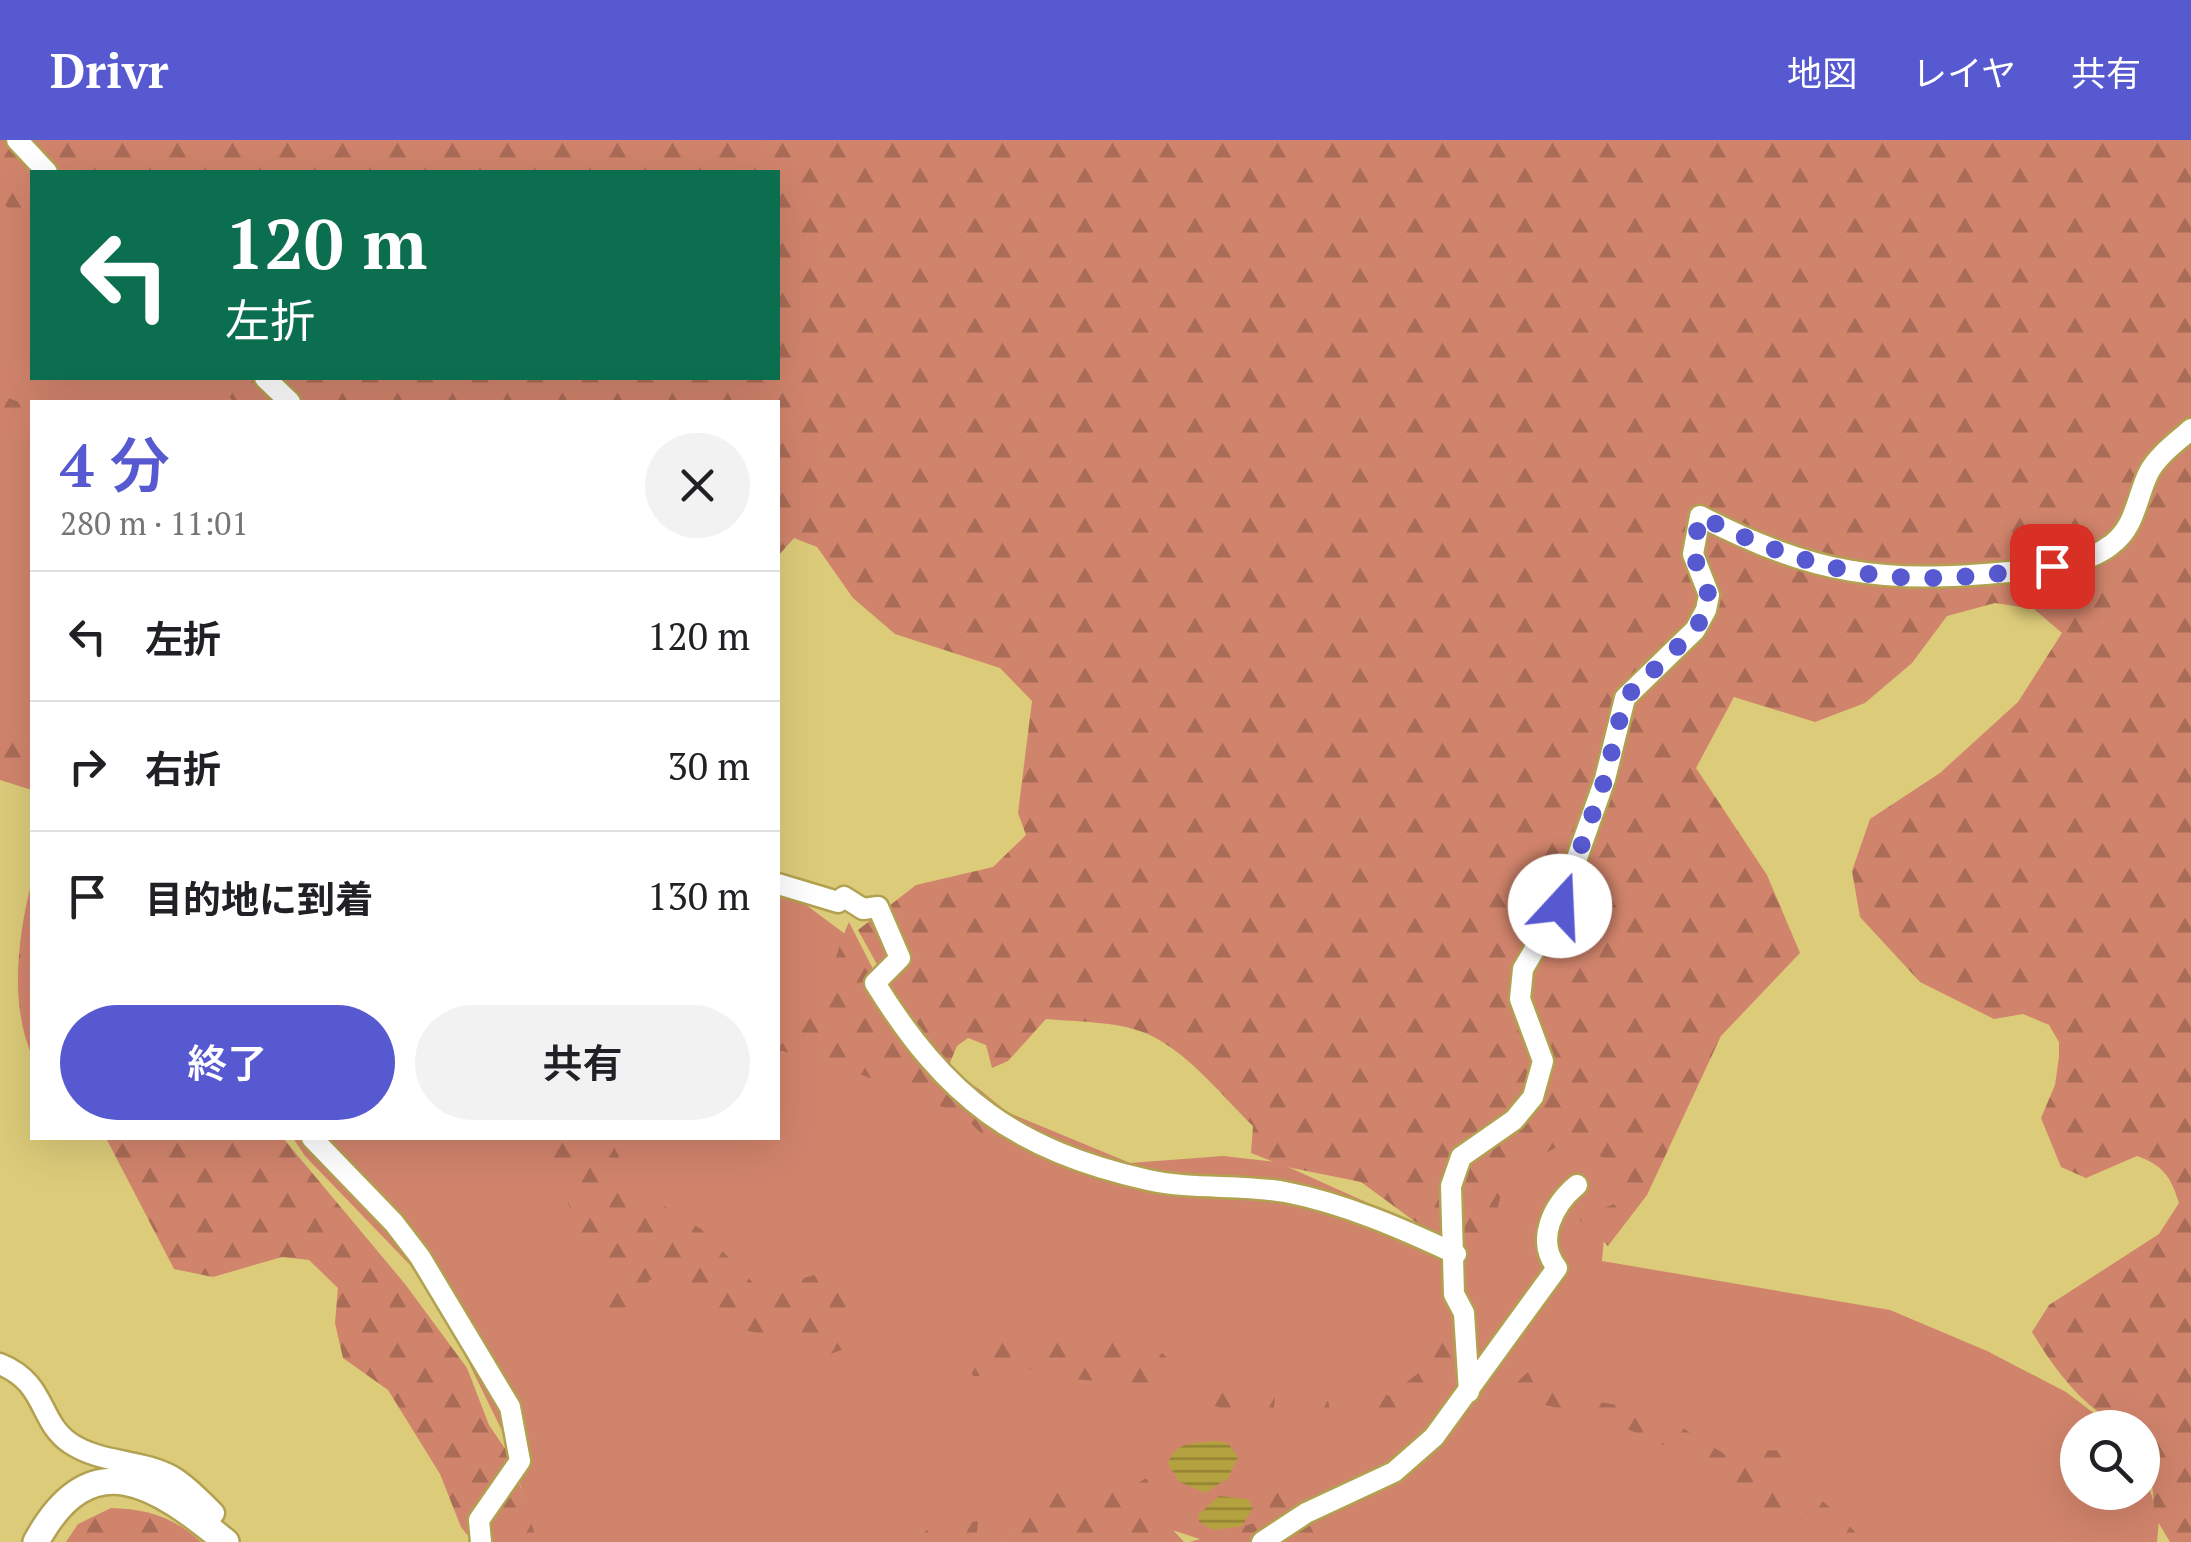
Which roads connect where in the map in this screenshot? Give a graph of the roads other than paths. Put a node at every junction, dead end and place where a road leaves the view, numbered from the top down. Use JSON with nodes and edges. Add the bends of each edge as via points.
{"nodes":[{"id":1,"x":17,"y":140,"type":"edge"},
{"id":2,"x":45,"y":170,"type":"edge"},
{"id":3,"x":267,"y":380,"type":"edge"},
{"id":4,"x":288,"y":400,"type":"edge"},
{"id":5,"x":2191,"y":429,"type":"edge"},
{"id":6,"x":780,"y":885,"type":"edge"},
{"id":7,"x":314,"y":1140,"type":"edge"},
{"id":8,"x":1577,"y":1185,"type":"dead end"},
{"id":9,"x":1456,"y":1254,"type":"junction"},
{"id":10,"x":0,"y":1364,"type":"edge"},
{"id":11,"x":1469,"y":1392,"type":"junction"},
{"id":12,"x":1296,"y":1520,"type":"junction"},
{"id":13,"x":206,"y":1525,"type":"junction"},
{"id":14,"x":36,"y":1542,"type":"edge"},
{"id":15,"x":226,"y":1542,"type":"edge"},
{"id":16,"x":481,"y":1542,"type":"edge"},
{"id":17,"x":1262,"y":1542,"type":"edge"},
{"id":18,"x":1298,"y":1542,"type":"edge"}],
"edges":[{"from":1,"to":2,"type":"street"},
{"from":3,"to":4,"type":"street"},
{"from":5,"to":9,"type":"street","via":[[2157,460],[2132,520],[2112,545],[2068,563],[1926,580],[1864,576],[1799,562],[1700,516],[1693,554],[1709,596],[1706,610],[1695,630],[1625,698],[1605,779],[1560,906],[1523,969],[1520,999],[1543,1060],[1540,1078],[1514,1120],[1461,1156],[1450,1186]]},
{"from":6,"to":9,"type":"street","via":[[838,902],[844,897],[863,909],[878,907],[900,958],[875,983],[898,1020],[955,1088],[1030,1142],[1150,1180],[1285,1192],[1404,1229]]},
{"from":7,"to":16,"type":"street","via":[[420,1257],[510,1406],[520,1460],[479,1520]]},
{"from":8,"to":11,"type":"street","via":[[1548,1220],[1550,1258],[1558,1268]]},
{"from":9,"to":11,"type":"street","via":[[1454,1294],[1464,1314]]},
{"from":10,"to":13,"type":"street","via":[[26,1379],[70,1442],[173,1478],[214,1514]]},
{"from":11,"to":12,"type":"street","via":[[1434,1437],[1394,1472]]},
{"from":12,"to":17,"type":"street"},
{"from":12,"to":18,"type":"street"},
{"from":13,"to":14,"type":"main road","via":[[144,1484],[100,1482],[68,1496]]},
{"from":13,"to":15,"type":"main road"}]}
